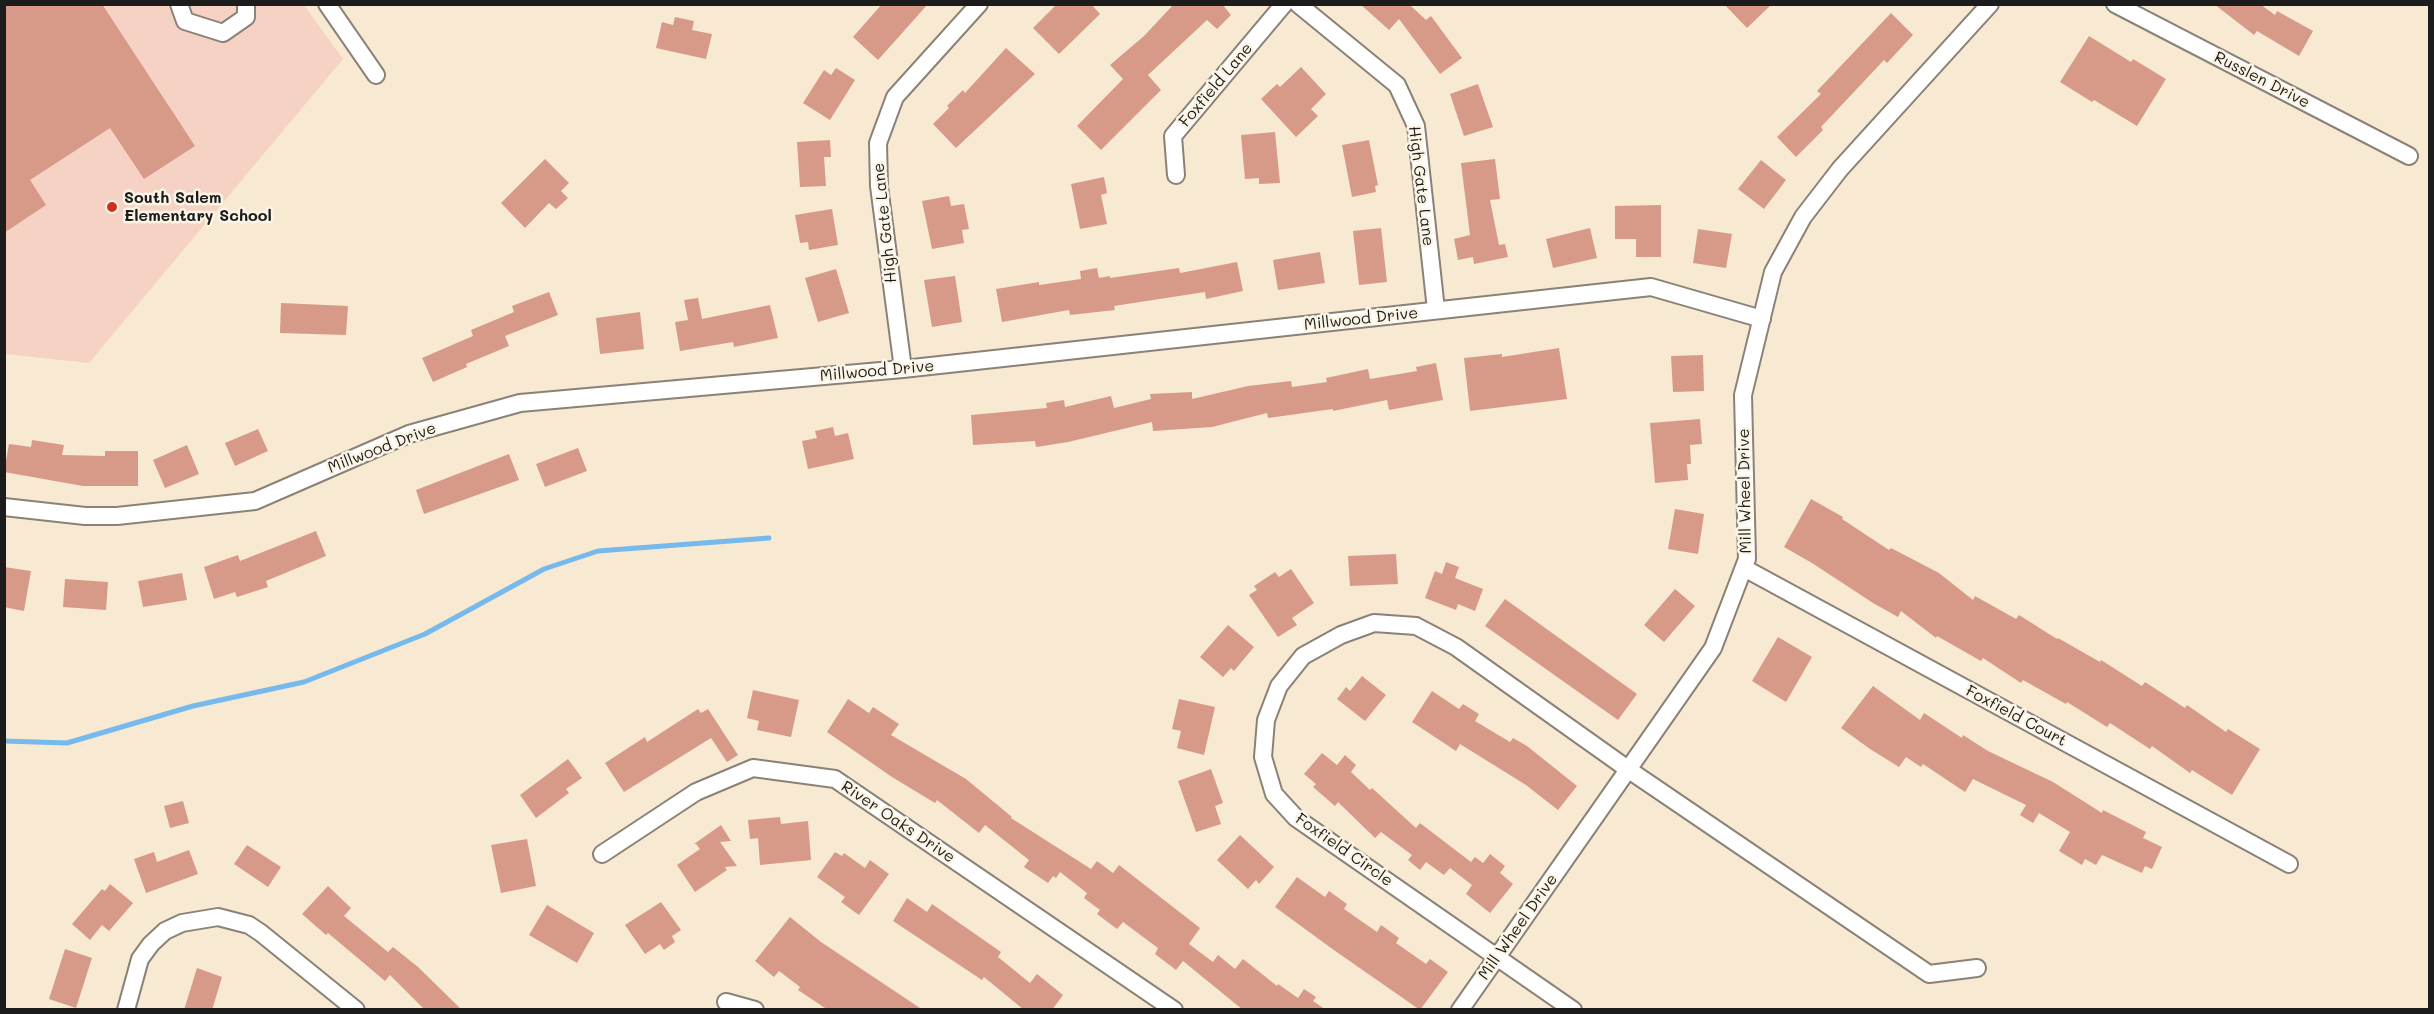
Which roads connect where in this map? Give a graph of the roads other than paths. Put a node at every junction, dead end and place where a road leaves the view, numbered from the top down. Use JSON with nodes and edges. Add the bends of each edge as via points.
{"nodes":[{"id":1,"x":179,"y":4,"type":"edge"},
{"id":2,"x":246,"y":4,"type":"edge"},
{"id":3,"x":327,"y":4,"type":"edge"},
{"id":4,"x":979,"y":4,"type":"edge"},
{"id":5,"x":1284,"y":4,"type":"edge"},
{"id":6,"x":1298,"y":4,"type":"edge"},
{"id":7,"x":1990,"y":4,"type":"edge"},
{"id":8,"x":2115,"y":4,"type":"edge"},
{"id":9,"x":376,"y":75,"type":"dead end"},
{"id":10,"x":2409,"y":156,"type":"dead end"},
{"id":11,"x":1176,"y":175,"type":"dead end"},
{"id":12,"x":1436,"y":310,"type":"junction"},
{"id":13,"x":1762,"y":319,"type":"junction"},
{"id":14,"x":903,"y":369,"type":"junction"},
{"id":15,"x":4,"y":507,"type":"edge"},
{"id":16,"x":1744,"y":568,"type":"junction"},
{"id":17,"x":1629,"y":770,"type":"junction"},
{"id":18,"x":602,"y":854,"type":"dead end"},
{"id":19,"x":2289,"y":864,"type":"dead end"},
{"id":20,"x":1497,"y":957,"type":"junction"},
{"id":21,"x":1977,"y":968,"type":"dead end"},
{"id":22,"x":726,"y":1002,"type":"dead end"},
{"id":23,"x":126,"y":1010,"type":"edge"},
{"id":24,"x":356,"y":1010,"type":"edge"},
{"id":25,"x":754,"y":1010,"type":"edge"},
{"id":26,"x":1174,"y":1010,"type":"edge"},
{"id":27,"x":1460,"y":1010,"type":"edge"},
{"id":28,"x":1573,"y":1010,"type":"edge"}],
"edges":[{"from":1,"to":2,"type":"street","via":[[185,21],[223,33],[246,17]]},
{"from":3,"to":9,"type":"street"},
{"from":4,"to":14,"type":"street","name":"High Gate Lane","via":[[895,98],[878,143],[879,186]]},
{"from":5,"to":11,"type":"street","name":"Foxfield Lane","via":[[1173,136]]},
{"from":6,"to":12,"type":"street","name":"High Gate Lane","via":[[1397,85],[1416,126]]},
{"from":7,"to":13,"type":"street","name":"Mill Wheel Drive","via":[[1840,169],[1803,217],[1773,272]]},
{"from":8,"to":10,"type":"street","name":"Russlen Drive"},
{"from":12,"to":13,"type":"street","name":"Millwood Drive","via":[[1651,287]]},
{"from":12,"to":14,"type":"street","name":"Millwood Drive"},
{"from":13,"to":16,"type":"street","name":"Mill Wheel Drive","via":[[1743,395],[1747,559]]},
{"from":14,"to":15,"type":"street","name":"Millwood Drive","via":[[520,403],[410,434],[255,501],[117,516]]},
{"from":16,"to":17,"type":"street","name":"Mill Wheel Drive","via":[[1713,648]]},
{"from":16,"to":19,"type":"street","name":"Foxfield Court"},
{"from":17,"to":20,"type":"street","name":"Mill Wheel Drive"},
{"from":17,"to":20,"type":"street","name":"Foxfield Circle","via":[[1456,647],[1416,626],[1374,624],[1341,635],[1303,656],[1279,686],[1266,720],[1263,757],[1274,794],[1296,818]]},
{"from":17,"to":21,"type":"street","name":"Foxfield Circle","via":[[1929,974]]},
{"from":18,"to":26,"type":"street","name":"River Oaks Drive","via":[[696,792],[753,768],[835,779]]},
{"from":20,"to":27,"type":"street","name":"Mill Wheel Drive"},
{"from":20,"to":28,"type":"street","name":"Foxfield Circle"},
{"from":22,"to":25,"type":"street"},
{"from":23,"to":24,"type":"street","via":[[140,959],[151,944],[182,923],[218,917],[232,919],[261,933]]}]}
